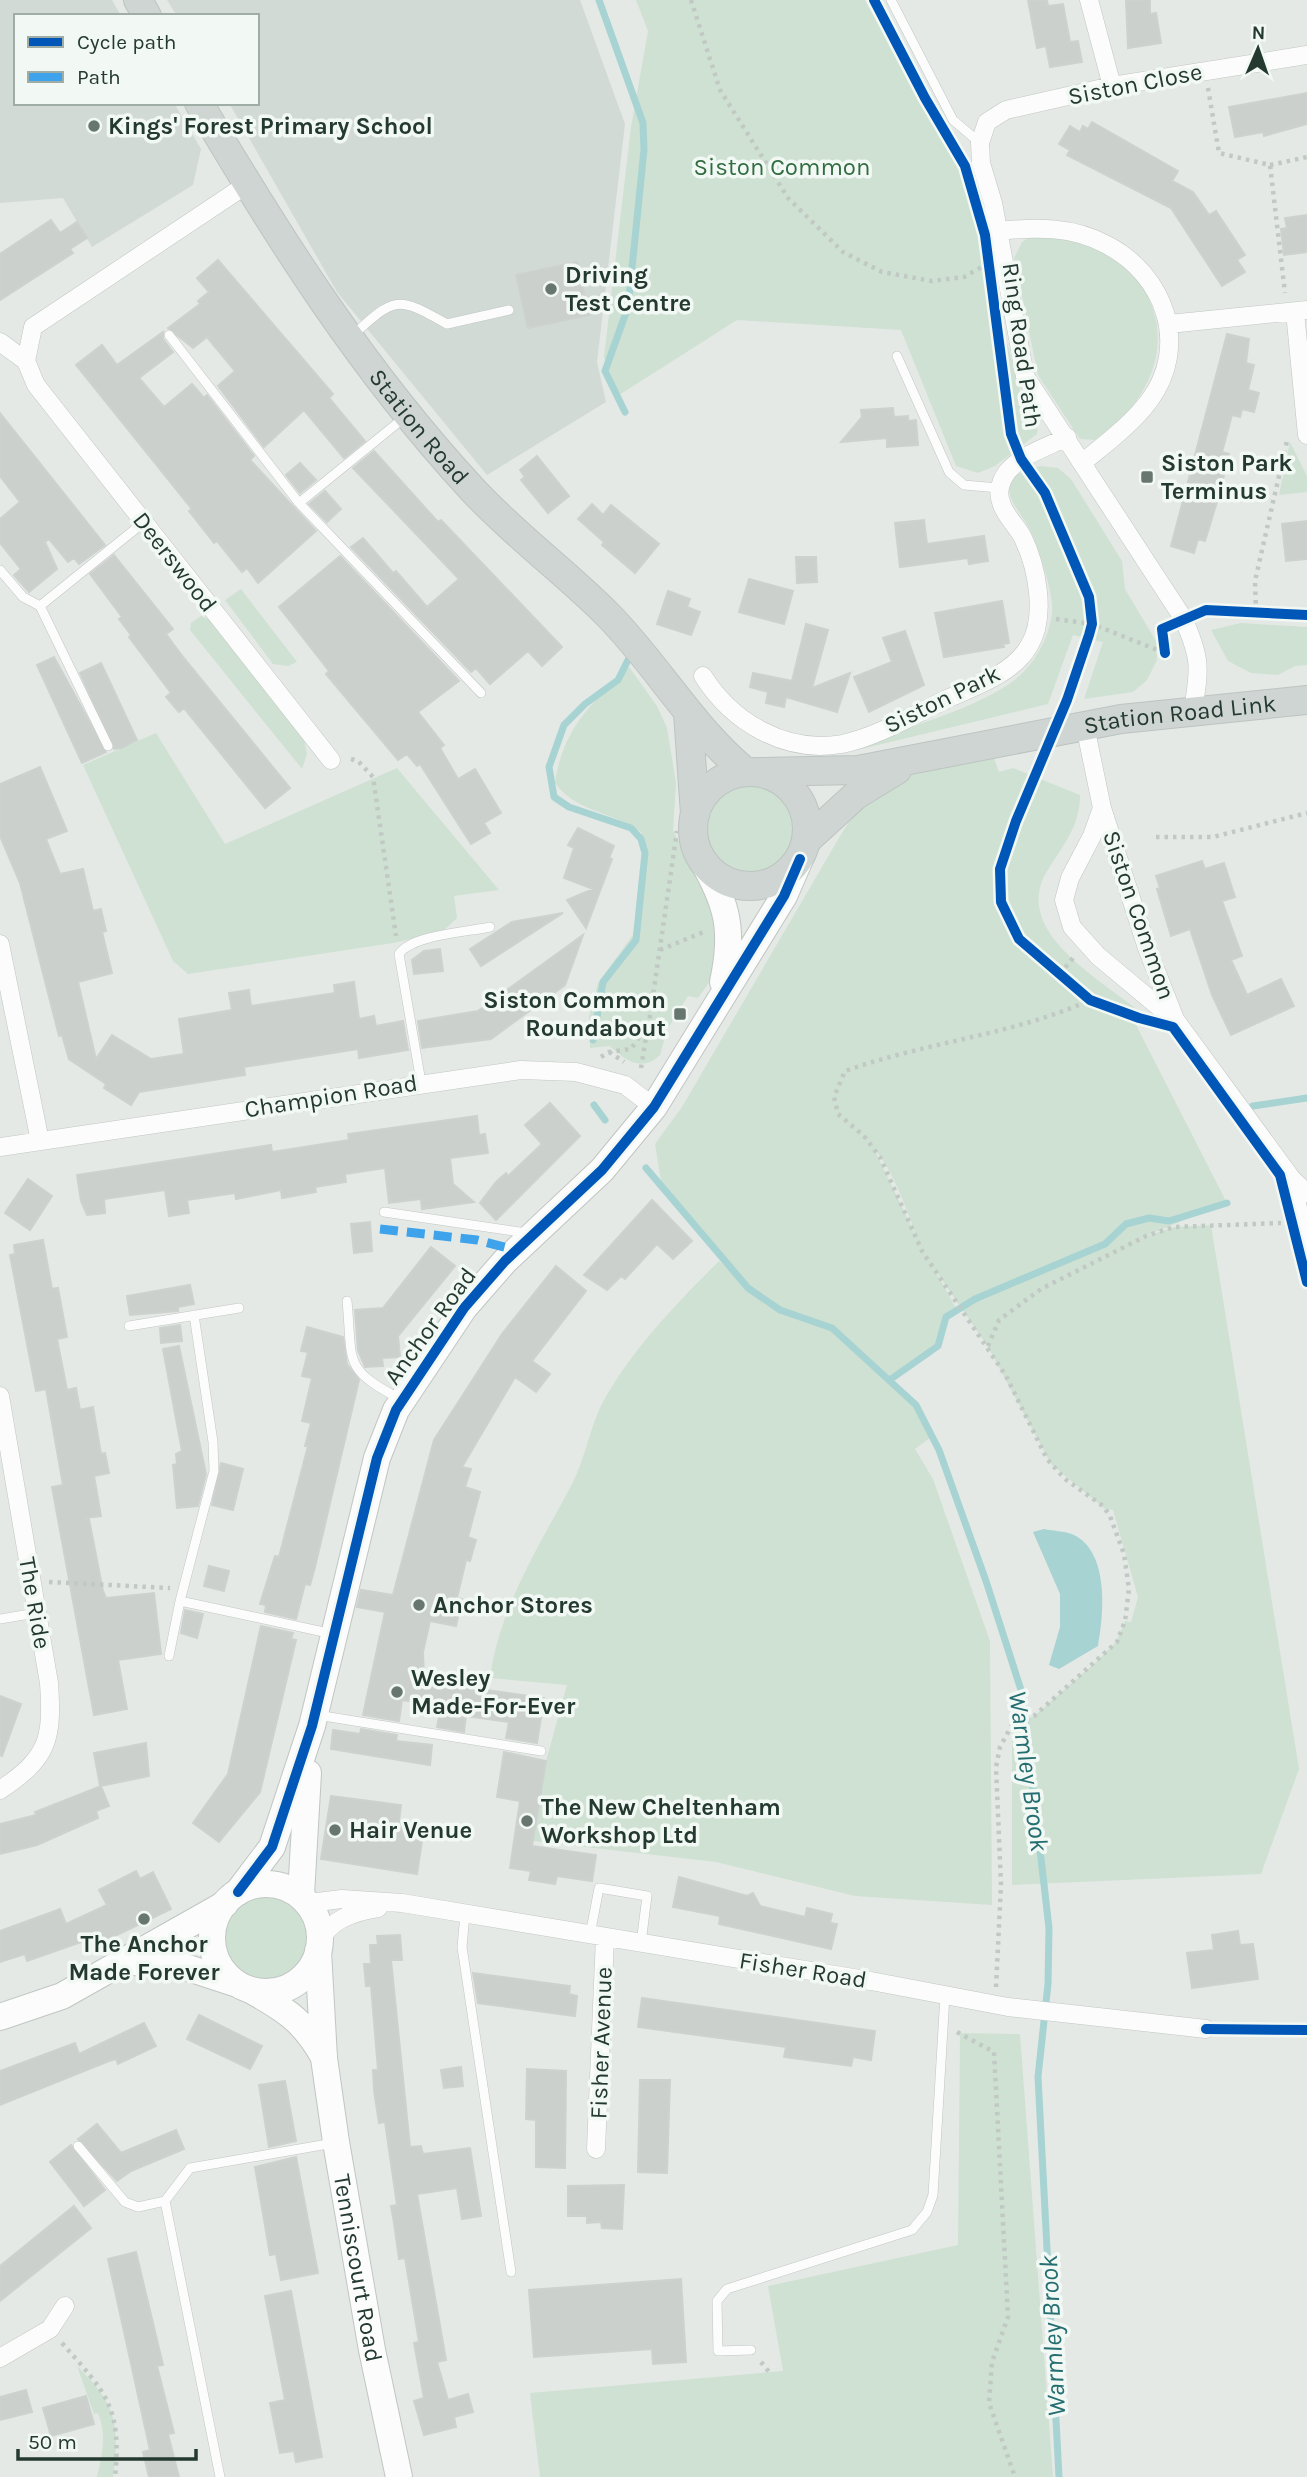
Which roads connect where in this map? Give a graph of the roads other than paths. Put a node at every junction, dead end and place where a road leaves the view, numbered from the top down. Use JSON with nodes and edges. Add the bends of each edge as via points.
{"nodes":[{"id":1,"x":891,"y":0,"type":"edge"},
{"id":2,"x":1090,"y":0,"type":"edge"},
{"id":3,"x":1307,"y":55,"type":"edge"},
{"id":4,"x":1112,"y":86,"type":"junction"},
{"id":5,"x":200,"y":105,"type":"edge"},
{"id":6,"x":980,"y":143,"type":"junction"},
{"id":7,"x":246,"y":185,"type":"junction"},
{"id":8,"x":998,"y":232,"type":"junction"},
{"id":9,"x":509,"y":310,"type":"dead end"},
{"id":10,"x":1297,"y":312,"type":"edge"},
{"id":11,"x":1169,"y":324,"type":"junction"},
{"id":12,"x":169,"y":335,"type":"dead end"},
{"id":13,"x":348,"y":339,"type":"junction"},
{"id":14,"x":0,"y":342,"type":"edge"},
{"id":15,"x":897,"y":356,"type":"dead end"},
{"id":16,"x":26,"y":361,"type":"junction"},
{"id":17,"x":409,"y":414,"type":"junction"},
{"id":18,"x":1307,"y":435,"type":"edge"},
{"id":19,"x":1066,"y":437,"type":"junction"},
{"id":20,"x":1082,"y":463,"type":"junction"},
{"id":21,"x":999,"y":488,"type":"junction"},
{"id":22,"x":299,"y":503,"type":"junction"},
{"id":23,"x":144,"y":522,"type":"junction"},
{"id":24,"x":0,"y":570,"type":"edge"},
{"id":25,"x":40,"y":606,"type":"junction"},
{"id":26,"x":703,"y":676,"type":"dead end"},
{"id":27,"x":481,"y":693,"type":"dead end"},
{"id":28,"x":1307,"y":699,"type":"edge"},
{"id":29,"x":1194,"y":710,"type":"junction"},
{"id":30,"x":688,"y":713,"type":"junction"},
{"id":31,"x":1085,"y":726,"type":"junction"},
{"id":32,"x":108,"y":746,"type":"dead end"},
{"id":33,"x":928,"y":755,"type":"junction"},
{"id":34,"x":328,"y":756,"type":"road end"},
{"id":35,"x":752,"y":772,"type":"junction"},
{"id":36,"x":1102,"y":808,"type":"junction"},
{"id":37,"x":686,"y":820,"type":"junction"},
{"id":38,"x":803,"y":850,"type":"junction"},
{"id":39,"x":692,"y":867,"type":"junction"},
{"id":40,"x":491,"y":927,"type":"dead end"},
{"id":41,"x":0,"y":944,"type":"edge"},
{"id":42,"x":719,"y":1001,"type":"junction"},
{"id":43,"x":1177,"y":1022,"type":"junction"},
{"id":44,"x":421,"y":1082,"type":"junction"},
{"id":45,"x":654,"y":1107,"type":"junction"},
{"id":46,"x":40,"y":1140,"type":"junction"},
{"id":47,"x":0,"y":1147,"type":"edge"},
{"id":48,"x":1300,"y":1183,"type":"edge"},
{"id":49,"x":384,"y":1212,"type":"dead end"},
{"id":50,"x":534,"y":1234,"type":"junction"},
{"id":51,"x":1307,"y":1252,"type":"edge"},
{"id":52,"x":347,"y":1301,"type":"dead end"},
{"id":53,"x":239,"y":1308,"type":"dead end"},
{"id":54,"x":194,"y":1315,"type":"junction"},
{"id":55,"x":129,"y":1326,"type":"dead end"},
{"id":56,"x":0,"y":1396,"type":"edge"},
{"id":57,"x":402,"y":1399,"type":"junction"},
{"id":58,"x":180,"y":1601,"type":"junction"},
{"id":59,"x":36,"y":1613,"type":"junction"},
{"id":60,"x":0,"y":1619,"type":"edge"},
{"id":61,"x":335,"y":1634,"type":"junction"},
{"id":62,"x":169,"y":1656,"type":"dead end"},
{"id":63,"x":314,"y":1720,"type":"junction"},
{"id":64,"x":541,"y":1751,"type":"dead end"},
{"id":65,"x":0,"y":1790,"type":"edge"},
{"id":66,"x":231,"y":1898,"type":"junction"},
{"id":67,"x":305,"y":1899,"type":"junction"},
{"id":68,"x":402,"y":1903,"type":"junction"},
{"id":69,"x":465,"y":1914,"type":"junction"},
{"id":70,"x":597,"y":1936,"type":"junction"},
{"id":71,"x":641,"y":1943,"type":"junction"},
{"id":72,"x":319,"y":1946,"type":"junction"},
{"id":73,"x":128,"y":1962,"type":"junction"},
{"id":74,"x":244,"y":1987,"type":"junction"},
{"id":75,"x":945,"y":1995,"type":"junction"},
{"id":76,"x":0,"y":2017,"type":"edge"},
{"id":77,"x":1206,"y":2029,"type":"dead end"},
{"id":78,"x":324,"y":2058,"type":"junction"},
{"id":79,"x":336,"y":2143,"type":"junction"},
{"id":80,"x":78,"y":2146,"type":"dead end"},
{"id":81,"x":596,"y":2149,"type":"dead end"},
{"id":82,"x":165,"y":2201,"type":"junction"},
{"id":83,"x":511,"y":2272,"type":"dead end"},
{"id":84,"x":65,"y":2305,"type":"dead end"},
{"id":85,"x":751,"y":2350,"type":"dead end"},
{"id":86,"x":0,"y":2358,"type":"edge"},
{"id":87,"x":220,"y":2477,"type":"edge"},
{"id":88,"x":399,"y":2477,"type":"edge"}],
"edges":[{"from":1,"to":6,"type":"lane","via":[[953,120]]},
{"from":2,"to":4,"type":"street"},
{"from":3,"to":4,"type":"street","name":"Siston Close"},
{"from":4,"to":6,"type":"street","name":"Siston Close","via":[[1006,110],[987,122]]},
{"from":5,"to":7,"type":"main road","name":"Station Road"},
{"from":6,"to":8,"type":"street"},
{"from":7,"to":13,"type":"main road","name":"Station Road"},
{"from":7,"to":16,"type":"street","via":[[33,327]]},
{"from":8,"to":11,"type":"street","via":[[1038,226],[1105,244],[1136,262],[1159,295]]},
{"from":8,"to":19,"type":"street","via":[[1025,376]]},
{"from":9,"to":13,"type":"lane","via":[[447,324],[414,305],[401,303],[378,313]]},
{"from":10,"to":11,"type":"street"},
{"from":10,"to":18,"type":"street"},
{"from":11,"to":20,"type":"street","via":[[1171,350],[1150,400]]},
{"from":12,"to":22,"type":"lane"},
{"from":13,"to":17,"type":"main road","name":"Station Road"},
{"from":14,"to":16,"type":"street","name":"Deerswood"},
{"from":15,"to":21,"type":"lane","via":[[949,472],[964,485]]},
{"from":16,"to":23,"type":"street","name":"Deerswood","via":[[36,385]]},
{"from":17,"to":22,"type":"lane"},
{"from":17,"to":30,"type":"main road","name":"Station Road","via":[[471,489],[608,615]]},
{"from":19,"to":20,"type":"street"},
{"from":19,"to":21,"type":"street","via":[[1013,466]]},
{"from":20,"to":29,"type":"street","via":[[1182,618],[1197,650]]},
{"from":21,"to":26,"type":"street","name":"Siston Park","via":[[1001,502],[1031,560],[1038,616],[1029,646],[1001,674],[842,744],[806,744],[744,723],[718,700]]},
{"from":22,"to":27,"type":"lane"},
{"from":23,"to":25,"type":"lane"},
{"from":23,"to":34,"type":"street","name":"Deerswood"},
{"from":24,"to":25,"type":"lane","via":[[23,597]]},
{"from":25,"to":32,"type":"lane"},
{"from":28,"to":29,"type":"main road","name":"Station Road Link"},
{"from":29,"to":31,"type":"main road","name":"Station Road Link"},
{"from":30,"to":35,"type":"main road","name":"Station Road","via":[[726,756]]},
{"from":30,"to":37,"type":"main road"},
{"from":31,"to":33,"type":"main road","name":"Station Road Link"},
{"from":31,"to":36,"type":"street","name":"Siston Common"},
{"from":33,"to":35,"type":"main road","name":"Station Road Link","via":[[858,770]]},
{"from":33,"to":38,"type":"main road","name":"Station Road Link","via":[[856,795]]},
{"from":35,"to":37,"type":"main road","via":[[721,779]]},
{"from":35,"to":38,"type":"main road","via":[[789,786],[802,804],[808,823]]},
{"from":36,"to":43,"type":"street","name":"Siston Common","via":[[1147,948]]},
{"from":36,"to":43,"type":"street","name":"Siston Common","via":[[1064,900],[1072,927],[1098,956]]},
{"from":37,"to":39,"type":"main road","via":[[693,834]]},
{"from":38,"to":39,"type":"main road","via":[[775,881],[756,886],[726,881]]},
{"from":38,"to":42,"type":"street","name":"Anchor Road","via":[[783,896]]},
{"from":39,"to":42,"type":"street","name":"Anchor Road","via":[[726,908],[730,933]]},
{"from":40,"to":44,"type":"lane","via":[[421,940],[399,954]]},
{"from":41,"to":46,"type":"street"},
{"from":42,"to":45,"type":"street","name":"Anchor Road"},
{"from":43,"to":48,"type":"street","name":"Siston Common"},
{"from":44,"to":45,"type":"street","name":"Champion Road","via":[[521,1070],[576,1072],[625,1085]]},
{"from":44,"to":46,"type":"street","name":"Champion Road"},
{"from":45,"to":50,"type":"street","name":"Anchor Road","via":[[602,1170]]},
{"from":46,"to":47,"type":"street","name":"Champion Road"},
{"from":48,"to":51,"type":"street"},
{"from":49,"to":50,"type":"lane"},
{"from":50,"to":57,"type":"street","name":"Anchor Road","via":[[464,1308]]},
{"from":52,"to":57,"type":"lane","via":[[353,1366],[366,1381]]},
{"from":53,"to":54,"type":"lane"},
{"from":54,"to":55,"type":"lane"},
{"from":54,"to":58,"type":"lane","via":[[214,1441],[214,1471]]},
{"from":56,"to":59,"type":"street","name":"The Ride"},
{"from":57,"to":61,"type":"street","name":"Anchor Road","via":[[377,1458]]},
{"from":58,"to":61,"type":"lane"},
{"from":58,"to":62,"type":"lane"},
{"from":59,"to":60,"type":"lane"},
{"from":59,"to":65,"type":"street","name":"The Ride","via":[[49,1683],[51,1718],[46,1743],[34,1766]]},
{"from":61,"to":63,"type":"street","name":"Anchor Road"},
{"from":63,"to":64,"type":"lane"},
{"from":63,"to":66,"type":"street","name":"Anchor Road","via":[[272,1847]]},
{"from":63,"to":67,"type":"street","name":"Anchor Road","via":[[302,1834]]},
{"from":66,"to":67,"type":"street","via":[[270,1885]]},
{"from":66,"to":73,"type":"street"},
{"from":66,"to":74,"type":"street","via":[[216,1917],[212,1946],[217,1961]]},
{"from":67,"to":68,"type":"street","name":"Fisher Road"},
{"from":67,"to":72,"type":"street","via":[[318,1925]]},
{"from":68,"to":69,"type":"street","name":"Fisher Road"},
{"from":68,"to":72,"type":"street","name":"Fisher Road","via":[[341,1918],[326,1929]]},
{"from":69,"to":70,"type":"street","name":"Fisher Road"},
{"from":69,"to":83,"type":"lane","via":[[462,1947]]},
{"from":70,"to":71,"type":"street","name":"Fisher Road"},
{"from":70,"to":71,"type":"lane","via":[[599,1888],[647,1896]]},
{"from":70,"to":81,"type":"street","name":"Fisher Avenue"},
{"from":71,"to":75,"type":"street","name":"Fisher Road"},
{"from":72,"to":74,"type":"street","via":[[305,1976],[294,1984],[281,1990]]},
{"from":72,"to":78,"type":"street","name":"Tenniscourt Road"},
{"from":73,"to":74,"type":"street","via":[[173,1963]]},
{"from":73,"to":76,"type":"street","via":[[62,1996]]},
{"from":74,"to":78,"type":"street","name":"Tenniscourt Road","via":[[290,2012]]},
{"from":75,"to":77,"type":"street","name":"Fisher Road","via":[[1070,2017]]},
{"from":75,"to":85,"type":"lane","via":[[933,2195],[927,2211],[912,2230],[727,2289],[717,2301],[718,2351]]},
{"from":78,"to":79,"type":"street","name":"Tenniscourt Road"},
{"from":79,"to":82,"type":"lane","via":[[190,2168]]},
{"from":79,"to":88,"type":"street","name":"Tenniscourt Road"},
{"from":80,"to":82,"type":"lane","via":[[125,2202],[138,2207]]},
{"from":82,"to":87,"type":"lane"},
{"from":84,"to":86,"type":"street","via":[[50,2329]]}]}
